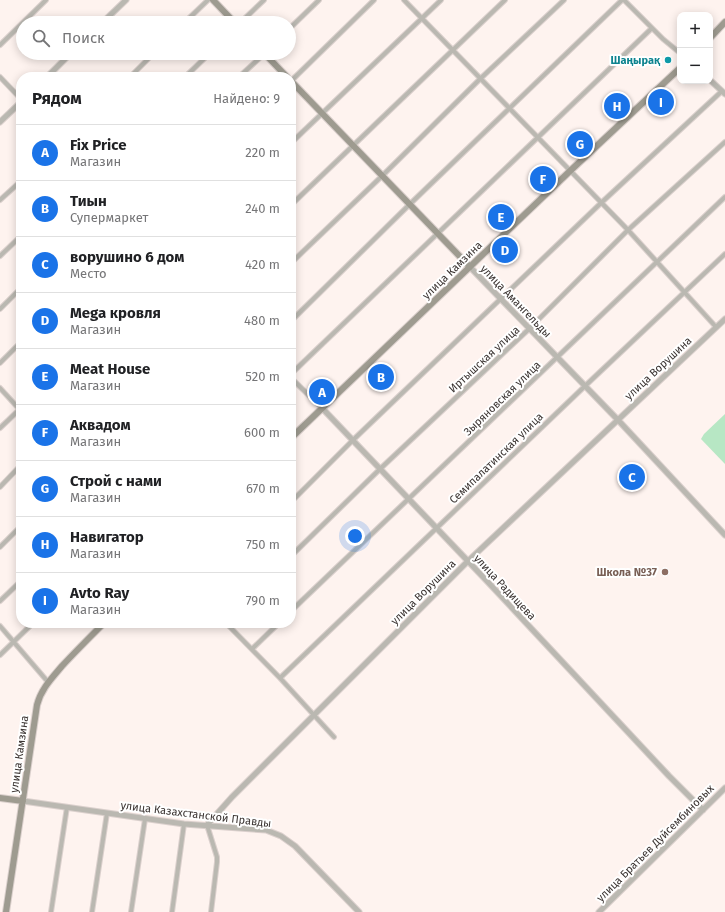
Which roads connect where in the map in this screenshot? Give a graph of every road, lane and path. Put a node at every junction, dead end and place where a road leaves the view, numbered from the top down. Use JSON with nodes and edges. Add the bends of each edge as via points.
{"nodes":[{"id":1,"x":46,"y":0,"type":"edge"},
{"id":2,"x":126,"y":0,"type":"edge"},
{"id":3,"x":208,"y":0,"type":"edge"},
{"id":4,"x":213,"y":0,"type":"edge"},
{"id":5,"x":264,"y":0,"type":"edge"},
{"id":6,"x":319,"y":0,"type":"edge"},
{"id":7,"x":374,"y":0,"type":"edge"},
{"id":8,"x":404,"y":0,"type":"edge"},
{"id":9,"x":442,"y":0,"type":"edge"},
{"id":10,"x":505,"y":0,"type":"edge"},
{"id":11,"x":564,"y":0,"type":"edge"},
{"id":12,"x":623,"y":0,"type":"edge"},
{"id":13,"x":30,"y":16,"type":"edge"},
{"id":14,"x":109,"y":16,"type":"edge"},
{"id":15,"x":191,"y":16,"type":"edge"},
{"id":16,"x":228,"y":16,"type":"edge"},
{"id":17,"x":247,"y":16,"type":"edge"},
{"id":18,"x":422,"y":19,"type":"junction"},
{"id":19,"x":296,"y":22,"type":"edge"},
{"id":20,"x":725,"y":22,"type":"edge"},
{"id":21,"x":652,"y":28,"type":"junction"},
{"id":22,"x":16,"y":29,"type":"edge"},
{"id":23,"x":713,"y":35,"type":"edge"},
{"id":24,"x":0,"y":45,"type":"edge"},
{"id":25,"x":452,"y":50,"type":"junction"},
{"id":26,"x":677,"y":51,"type":"edge"},
{"id":27,"x":64,"y":60,"type":"edge"},
{"id":28,"x":147,"y":60,"type":"edge"},
{"id":29,"x":203,"y":60,"type":"edge"},
{"id":30,"x":257,"y":60,"type":"edge"},
{"id":31,"x":271,"y":60,"type":"edge"},
{"id":32,"x":677,"y":71,"type":"edge"},
{"id":33,"x":52,"y":72,"type":"edge"},
{"id":34,"x":135,"y":72,"type":"edge"},
{"id":35,"x":190,"y":72,"type":"edge"},
{"id":36,"x":244,"y":72,"type":"edge"},
{"id":37,"x":282,"y":72,"type":"edge"},
{"id":38,"x":296,"y":76,"type":"edge"},
{"id":39,"x":0,"y":77,"type":"edge"},
{"id":40,"x":480,"y":79,"type":"junction"},
{"id":41,"x":713,"y":83,"type":"edge"},
{"id":42,"x":296,"y":86,"type":"edge"},
{"id":43,"x":723,"y":93,"type":"edge"},
{"id":44,"x":16,"y":94,"type":"edge"},
{"id":45,"x":16,"y":107,"type":"edge"},
{"id":46,"x":509,"y":109,"type":"junction"},
{"id":47,"x":322,"y":113,"type":"junction"},
{"id":48,"x":0,"y":122,"type":"edge"},
{"id":49,"x":538,"y":137,"type":"junction"},
{"id":50,"x":296,"y":138,"type":"edge"},
{"id":51,"x":725,"y":142,"type":"edge"},
{"id":52,"x":353,"y":145,"type":"junction"},
{"id":53,"x":570,"y":171,"type":"junction"},
{"id":54,"x":382,"y":176,"type":"junction"},
{"id":55,"x":16,"y":186,"type":"edge"},
{"id":56,"x":725,"y":197,"type":"edge"},
{"id":57,"x":0,"y":200,"type":"edge"},
{"id":58,"x":296,"y":200,"type":"edge"},
{"id":59,"x":601,"y":203,"type":"junction"},
{"id":60,"x":410,"y":204,"type":"junction"},
{"id":61,"x":628,"y":230,"type":"junction"},
{"id":62,"x":437,"y":234,"type":"junction"},
{"id":63,"x":16,"y":241,"type":"edge"},
{"id":64,"x":725,"y":254,"type":"edge"},
{"id":65,"x":0,"y":256,"type":"edge"},
{"id":66,"x":296,"y":258,"type":"edge"},
{"id":67,"x":656,"y":262,"type":"junction"},
{"id":68,"x":470,"y":267,"type":"junction"},
{"id":69,"x":684,"y":292,"type":"junction"},
{"id":70,"x":16,"y":293,"type":"edge"},
{"id":71,"x":501,"y":300,"type":"junction"},
{"id":72,"x":0,"y":308,"type":"edge"},
{"id":73,"x":296,"y":316,"type":"edge"},
{"id":74,"x":725,"y":319,"type":"edge"},
{"id":75,"x":716,"y":327,"type":"junction"},
{"id":76,"x":529,"y":329,"type":"junction"},
{"id":77,"x":16,"y":347,"type":"edge"},
{"id":78,"x":557,"y":357,"type":"junction"},
{"id":79,"x":0,"y":363,"type":"edge"},
{"id":80,"x":296,"y":369,"type":"edge"},
{"id":81,"x":296,"y":383,"type":"edge"},
{"id":82,"x":585,"y":386,"type":"junction"},
{"id":83,"x":0,"y":388,"type":"edge"},
{"id":84,"x":16,"y":405,"type":"edge"},
{"id":85,"x":322,"y":408,"type":"junction"},
{"id":86,"x":16,"y":413,"type":"edge"},
{"id":87,"x":618,"y":420,"type":"junction"},
{"id":88,"x":0,"y":428,"type":"edge"},
{"id":89,"x":296,"y":433,"type":"edge"},
{"id":90,"x":353,"y":440,"type":"junction"},
{"id":91,"x":380,"y":469,"type":"junction"},
{"id":92,"x":16,"y":470,"type":"edge"},
{"id":93,"x":0,"y":487,"type":"edge"},
{"id":94,"x":296,"y":497,"type":"edge"},
{"id":95,"x":408,"y":499,"type":"junction"},
{"id":96,"x":436,"y":528,"type":"junction"},
{"id":97,"x":16,"y":531,"type":"edge"},
{"id":98,"x":725,"y":535,"type":"edge"},
{"id":99,"x":0,"y":547,"type":"edge"},
{"id":100,"x":296,"y":551,"type":"edge"},
{"id":101,"x":467,"y":562,"type":"junction"},
{"id":102,"x":16,"y":586,"type":"edge"},
{"id":103,"x":0,"y":601,"type":"edge"},
{"id":104,"x":296,"y":606,"type":"edge"},
{"id":105,"x":0,"y":626,"type":"edge"},
{"id":106,"x":28,"y":628,"type":"edge"},
{"id":107,"x":99,"y":628,"type":"edge"},
{"id":108,"x":231,"y":628,"type":"edge"},
{"id":109,"x":274,"y":628,"type":"edge"},
{"id":110,"x":14,"y":642,"type":"junction"},
{"id":111,"x":252,"y":649,"type":"junction"},
{"id":112,"x":0,"y":655,"type":"edge"},
{"id":113,"x":280,"y":678,"type":"junction"},
{"id":114,"x":48,"y":682,"type":"junction"},
{"id":115,"x":314,"y":715,"type":"junction"},
{"id":116,"x":334,"y":737,"type":"dead end"},
{"id":117,"x":725,"y":788,"type":"edge"},
{"id":118,"x":0,"y":798,"type":"edge"},
{"id":119,"x":23,"y":801,"type":"junction"},
{"id":120,"x":67,"y":807,"type":"junction"},
{"id":121,"x":703,"y":810,"type":"junction"},
{"id":122,"x":107,"y":813,"type":"junction"},
{"id":123,"x":145,"y":819,"type":"junction"},
{"id":124,"x":184,"y":824,"type":"junction"},
{"id":125,"x":207,"y":825,"type":"junction"},
{"id":126,"x":6,"y":912,"type":"edge"},
{"id":127,"x":51,"y":912,"type":"edge"},
{"id":128,"x":92,"y":912,"type":"edge"},
{"id":129,"x":132,"y":912,"type":"edge"},
{"id":130,"x":172,"y":912,"type":"edge"},
{"id":131,"x":211,"y":912,"type":"edge"},
{"id":132,"x":359,"y":912,"type":"edge"},
{"id":133,"x":599,"y":912,"type":"edge"}],
"edges":[{"from":1,"to":13,"type":"street"},
{"from":2,"to":14,"type":"street"},
{"from":3,"to":15,"type":"street"},
{"from":4,"to":16,"type":"main road"},
{"from":5,"to":17,"type":"street"},
{"from":6,"to":19,"type":"street"},
{"from":7,"to":38,"type":"street"},
{"from":8,"to":18,"type":"street"},
{"from":9,"to":18,"type":"street"},
{"from":10,"to":25,"type":"street"},
{"from":11,"to":40,"type":"street"},
{"from":12,"to":21,"type":"street"},
{"from":12,"to":46,"type":"street"},
{"from":18,"to":25,"type":"street"},
{"from":18,"to":47,"type":"street"},
{"from":20,"to":23,"type":"main road"},
{"from":21,"to":26,"type":"street"},
{"from":21,"to":49,"type":"street"},
{"from":22,"to":24,"type":"street"},
{"from":25,"to":40,"type":"street"},
{"from":25,"to":52,"type":"street"},
{"from":27,"to":33,"type":"street"},
{"from":28,"to":34,"type":"street"},
{"from":29,"to":35,"type":"street"},
{"from":30,"to":36,"type":"street"},
{"from":31,"to":37,"type":"main road"},
{"from":32,"to":53,"type":"main road","name":"улица Камзина"},
{"from":39,"to":44,"type":"street"},
{"from":40,"to":46,"type":"street"},
{"from":40,"to":54,"type":"street"},
{"from":41,"to":43,"type":"street"},
{"from":42,"to":47,"type":"main road","name":"улица Амангельды"},
{"from":43,"to":59,"type":"street"},
{"from":45,"to":48,"type":"street"},
{"from":46,"to":49,"type":"street"},
{"from":46,"to":60,"type":"street"},
{"from":47,"to":50,"type":"street"},
{"from":47,"to":52,"type":"main road","name":"улица Амангельды"},
{"from":49,"to":53,"type":"street"},
{"from":49,"to":62,"type":"street"},
{"from":51,"to":61,"type":"street","name":"Иртышская улица"},
{"from":52,"to":54,"type":"main road","name":"улица Амангельды"},
{"from":52,"to":58,"type":"street"},
{"from":53,"to":59,"type":"street"},
{"from":53,"to":68,"type":"main road","name":"улица Камзина"},
{"from":54,"to":60,"type":"main road","name":"улица Амангельды"},
{"from":54,"to":66,"type":"street"},
{"from":55,"to":57,"type":"street"},
{"from":56,"to":67,"type":"street","name":"Зыряновская улица"},
{"from":59,"to":61,"type":"street"},
{"from":59,"to":71,"type":"street"},
{"from":60,"to":62,"type":"main road","name":"улица Амангельды"},
{"from":60,"to":73,"type":"street"},
{"from":61,"to":67,"type":"street"},
{"from":61,"to":76,"type":"street","name":"Иртышская улица"},
{"from":62,"to":68,"type":"main road","name":"улица Амангельды"},
{"from":62,"to":80,"type":"street"},
{"from":63,"to":65,"type":"street"},
{"from":64,"to":69,"type":"street","name":"Семипалатинская улица"},
{"from":67,"to":69,"type":"street"},
{"from":67,"to":78,"type":"street","name":"Зыряновская улица"},
{"from":68,"to":71,"type":"street","name":"улица Амангельды"},
{"from":68,"to":85,"type":"main road","name":"улица Камзина"},
{"from":69,"to":75,"type":"street"},
{"from":69,"to":82,"type":"street","name":"Семипалатинская улица"},
{"from":70,"to":72,"type":"street"},
{"from":71,"to":76,"type":"street","name":"улица Амангельды"},
{"from":71,"to":90,"type":"street"},
{"from":74,"to":75,"type":"street","name":"улица Ворушина"},
{"from":75,"to":87,"type":"street","name":"улица Ворушина"},
{"from":76,"to":78,"type":"street","name":"улица Амангельды"},
{"from":76,"to":91,"type":"street","name":"Иртышская улица"},
{"from":77,"to":79,"type":"street"},
{"from":78,"to":82,"type":"street","name":"улица Амангельды"},
{"from":78,"to":95,"type":"street","name":"Зыряновская улица"},
{"from":81,"to":85,"type":"street","name":"улица Радищева"},
{"from":82,"to":87,"type":"street","name":"улица Амангельды"},
{"from":82,"to":96,"type":"street","name":"Семипалатинская улица"},
{"from":83,"to":84,"type":"street"},
{"from":85,"to":89,"type":"main road","name":"улица Камзина"},
{"from":85,"to":90,"type":"street","name":"улица Радищева"},
{"from":86,"to":88,"type":"street"},
{"from":87,"to":98,"type":"street","name":"улица Амангельды"},
{"from":87,"to":101,"type":"street","name":"улица Ворушина"},
{"from":90,"to":91,"type":"street","name":"улица Радищева"},
{"from":90,"to":94,"type":"street"},
{"from":91,"to":95,"type":"street","name":"улица Радищева"},
{"from":91,"to":100,"type":"street","name":"Иртышская улица"},
{"from":92,"to":93,"type":"street"},
{"from":95,"to":96,"type":"street","name":"улица Радищева"},
{"from":95,"to":104,"type":"street","name":"Зыряновская улица"},
{"from":96,"to":101,"type":"street","name":"улица Радищева"},
{"from":96,"to":113,"type":"street","name":"Семипалатинская улица"},
{"from":97,"to":99,"type":"street"},
{"from":101,"to":115,"type":"street","name":"улица Ворушина"},
{"from":101,"to":121,"type":"street","name":"улица Радищева"},
{"from":102,"to":103,"type":"street"},
{"from":105,"to":110,"type":"street"},
{"from":106,"to":110,"type":"street"},
{"from":107,"to":114,"type":"main road","name":"улица Камзина"},
{"from":108,"to":111,"type":"street"},
{"from":109,"to":111,"type":"street"},
{"from":110,"to":112,"type":"street"},
{"from":110,"to":114,"type":"street"},
{"from":111,"to":113,"type":"street"},
{"from":113,"to":115,"type":"street"},
{"from":114,"to":119,"type":"main road","name":"улица Камзина","via":[[37,705]]},
{"from":115,"to":116,"type":"street"},
{"from":115,"to":125,"type":"street","name":"улица Ворушина"},
{"from":117,"to":121,"type":"street","name":"улица Братьев Дуйсембиновых"},
{"from":118,"to":119,"type":"main road","name":"улица Казахстанской Правды"},
{"from":119,"to":120,"type":"street","name":"улица Казахстанской Правды"},
{"from":119,"to":126,"type":"main road","name":"улица Камзина"},
{"from":120,"to":122,"type":"street","name":"улица Казахстанской Правды"},
{"from":120,"to":127,"type":"street"},
{"from":121,"to":133,"type":"street","name":"улица Братьев Дуйсембиновых"},
{"from":122,"to":123,"type":"street","name":"улица Казахстанской Правды"},
{"from":122,"to":128,"type":"street"},
{"from":123,"to":124,"type":"street","name":"улица Казахстанской Правды"},
{"from":123,"to":129,"type":"street"},
{"from":124,"to":125,"type":"street","name":"улица Казахстанской Правды"},
{"from":124,"to":130,"type":"street"},
{"from":125,"to":131,"type":"street","via":[[217,857]]},
{"from":125,"to":132,"type":"street","name":"улица Казахстанской Правды","via":[[266,830],[281,836],[295,846]]}]}
